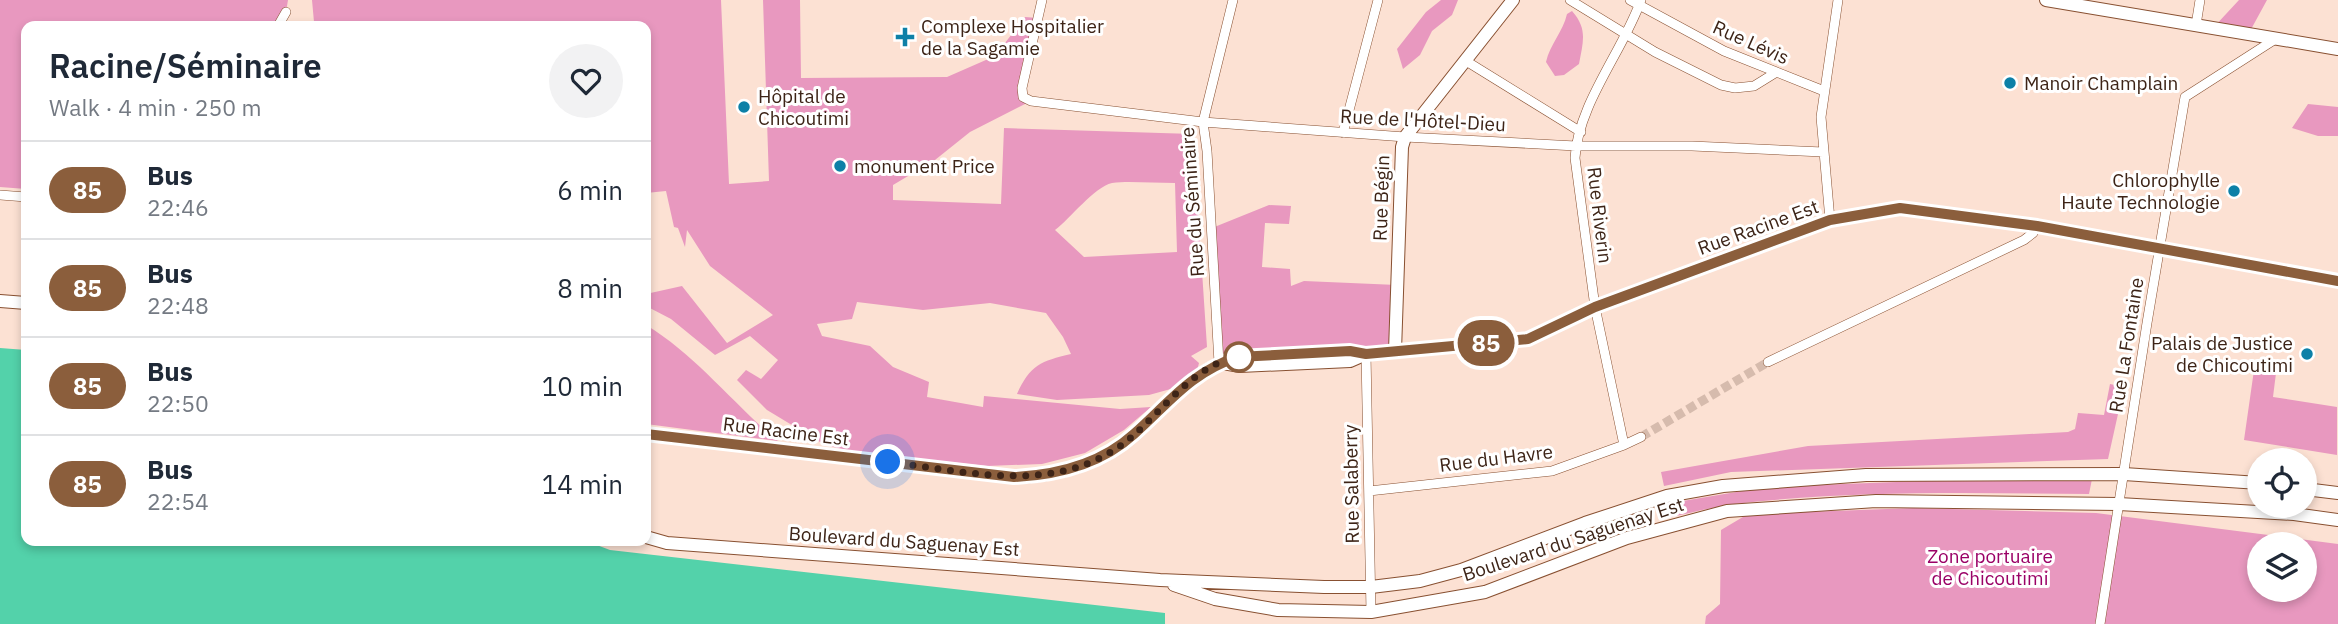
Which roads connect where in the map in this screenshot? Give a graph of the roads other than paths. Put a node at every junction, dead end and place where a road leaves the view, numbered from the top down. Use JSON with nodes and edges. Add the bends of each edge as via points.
{"nodes":[{"id":1,"x":1042,"y":0,"type":"edge"},
{"id":2,"x":1233,"y":0,"type":"edge"},
{"id":3,"x":1378,"y":0,"type":"edge"},
{"id":4,"x":1513,"y":0,"type":"edge"},
{"id":5,"x":1570,"y":0,"type":"edge"},
{"id":6,"x":1630,"y":0,"type":"edge"},
{"id":7,"x":1839,"y":0,"type":"edge"},
{"id":8,"x":2046,"y":0,"type":"edge"},
{"id":9,"x":2200,"y":0,"type":"edge"},
{"id":10,"x":2065,"y":2,"type":"edge"},
{"id":11,"x":1640,"y":3,"type":"edge"},
{"id":12,"x":286,"y":12,"type":"dead end"},
{"id":13,"x":281,"y":21,"type":"edge"},
{"id":14,"x":2196,"y":25,"type":"junction"},
{"id":15,"x":1625,"y":34,"type":"junction"},
{"id":16,"x":2277,"y":38,"type":"junction"},
{"id":17,"x":2338,"y":49,"type":"edge"},
{"id":18,"x":1466,"y":61,"type":"junction"},
{"id":19,"x":1775,"y":73,"type":"junction"},
{"id":20,"x":1824,"y":91,"type":"junction"},
{"id":21,"x":1203,"y":122,"type":"junction"},
{"id":22,"x":1343,"y":132,"type":"junction"},
{"id":23,"x":1581,"y":132,"type":"junction"},
{"id":24,"x":1405,"y":137,"type":"junction"},
{"id":25,"x":1576,"y":146,"type":"junction"},
{"id":26,"x":1824,"y":152,"type":"junction"},
{"id":27,"x":0,"y":195,"type":"edge"},
{"id":28,"x":21,"y":197,"type":"edge"},
{"id":29,"x":1830,"y":220,"type":"junction"},
{"id":30,"x":2037,"y":226,"type":"junction"},
{"id":31,"x":2159,"y":248,"type":"junction"},
{"id":32,"x":2338,"y":281,"type":"edge"},
{"id":33,"x":0,"y":301,"type":"edge"},
{"id":34,"x":21,"y":303,"type":"edge"},
{"id":35,"x":1595,"y":307,"type":"junction"},
{"id":36,"x":1395,"y":351,"type":"junction"},
{"id":37,"x":1366,"y":354,"type":"junction"},
{"id":38,"x":1768,"y":362,"type":"tunnel mouth"},
{"id":39,"x":1219,"y":363,"type":"junction"},
{"id":40,"x":651,"y":435,"type":"edge"},
{"id":41,"x":1642,"y":437,"type":"tunnel mouth"},
{"id":42,"x":1623,"y":446,"type":"junction"},
{"id":43,"x":2123,"y":474,"type":"junction"},
{"id":44,"x":2247,"y":483,"type":"edge"},
{"id":45,"x":2317,"y":490,"type":"edge"},
{"id":46,"x":1369,"y":491,"type":"junction"},
{"id":47,"x":2338,"y":493,"type":"edge"},
{"id":48,"x":2119,"y":504,"type":"junction"},
{"id":49,"x":2338,"y":520,"type":"edge"},
{"id":50,"x":651,"y":538,"type":"edge"},
{"id":51,"x":1160,"y":580,"type":"junction"},
{"id":52,"x":1371,"y":587,"type":"junction"},
{"id":53,"x":1371,"y":612,"type":"junction"},
{"id":54,"x":2100,"y":624,"type":"edge"}],
"edges":[{"from":1,"to":21,"type":"street","name":"Rue de l'Hôtel-Dieu","via":[[1023,97]]},
{"from":2,"to":21,"type":"street","name":"Rue du Séminaire"},
{"from":3,"to":22,"type":"street"},
{"from":4,"to":18,"type":"main road","name":"Rue Bégin"},
{"from":5,"to":15,"type":"street"},
{"from":6,"to":11,"type":"street","name":"Rue Lévis"},
{"from":7,"to":20,"type":"street"},
{"from":8,"to":10,"type":"main road"},
{"from":9,"to":14,"type":"street"},
{"from":10,"to":14,"type":"main road"},
{"from":11,"to":15,"type":"street","name":"Rue Riverin"},
{"from":11,"to":19,"type":"street","name":"Rue Lévis","via":[[1724,51]]},
{"from":12,"to":13,"type":"street"},
{"from":14,"to":16,"type":"main road"},
{"from":15,"to":19,"type":"street","via":[[1721,85],[1754,86]]},
{"from":15,"to":23,"type":"street","name":"Rue Riverin"},
{"from":16,"to":17,"type":"main road"},
{"from":16,"to":31,"type":"street","name":"Rue La Fontaine","via":[[2185,97]]},
{"from":18,"to":23,"type":"street"},
{"from":18,"to":24,"type":"main road","name":"Rue Bégin"},
{"from":19,"to":20,"type":"street","name":"Rue Lévis"},
{"from":20,"to":26,"type":"street"},
{"from":21,"to":22,"type":"street","name":"Rue de l'Hôtel-Dieu"},
{"from":21,"to":39,"type":"street","name":"Rue du Séminaire"},
{"from":22,"to":24,"type":"street","name":"Rue de l'Hôtel-Dieu"},
{"from":23,"to":25,"type":"street","name":"Rue Riverin"},
{"from":24,"to":25,"type":"street","name":"Rue de l'Hôtel-Dieu"},
{"from":24,"to":36,"type":"main road","name":"Rue Bégin"},
{"from":25,"to":26,"type":"street","name":"Rue de l'Hôtel-Dieu"},
{"from":25,"to":35,"type":"street","name":"Rue Riverin"},
{"from":26,"to":29,"type":"street"},
{"from":27,"to":28,"type":"street"},
{"from":29,"to":30,"type":"main road","name":"Rue Racine Est","via":[[1900,208]]},
{"from":29,"to":35,"type":"main road","name":"Rue Racine Est"},
{"from":30,"to":31,"type":"main road","name":"Rue Racine Est"},
{"from":30,"to":38,"type":"street","via":[[2024,240]]},
{"from":31,"to":32,"type":"main road","name":"Rue Racine Est"},
{"from":31,"to":43,"type":"street","name":"Rue La Fontaine"},
{"from":33,"to":34,"type":"main road"},
{"from":35,"to":36,"type":"main road","name":"Rue Racine Est","via":[[1528,339]]},
{"from":35,"to":42,"type":"street","name":"Rue Riverin"},
{"from":36,"to":37,"type":"main road","name":"Rue Racine Est"},
{"from":37,"to":39,"type":"main road","name":"Rue Racine Est","via":[[1237,357]]},
{"from":37,"to":46,"type":"street","name":"Rue Salaberry"},
{"from":39,"to":40,"type":"main road","name":"Rue Racine Est","via":[[1180,388],[1132,436],[1103,455],[1071,470],[1043,476],[1014,477]]},
{"from":41,"to":42,"type":"street","name":"Rue du Havre"},
{"from":42,"to":46,"type":"street","name":"Rue du Havre","via":[[1552,471]]},
{"from":43,"to":44,"type":"main road","name":"Boulevard du Saguenay Est"},
{"from":43,"to":48,"type":"street","name":"Rue La Fontaine"},
{"from":43,"to":52,"type":"main road","name":"Boulevard du Saguenay Est","via":[[1866,475],[1723,485],[1667,496],[1461,570]]},
{"from":45,"to":47,"type":"main road"},
{"from":46,"to":52,"type":"street","name":"Rue Salaberry"},
{"from":48,"to":49,"type":"main road","name":"Boulevard du Saguenay Est"},
{"from":48,"to":53,"type":"main road","name":"Boulevard du Saguenay Est","via":[[1876,501],[1727,511],[1627,538],[1485,592]]},
{"from":48,"to":54,"type":"street","name":"Rue La Fontaine"},
{"from":50,"to":51,"type":"main road","name":"Boulevard du Saguenay Est"},
{"from":51,"to":52,"type":"main road","name":"Boulevard du Saguenay Est"},
{"from":51,"to":53,"type":"main road","name":"Boulevard du Saguenay Est","via":[[1215,599],[1278,610]]},
{"from":52,"to":53,"type":"street","name":"Rue Salaberry"}]}
